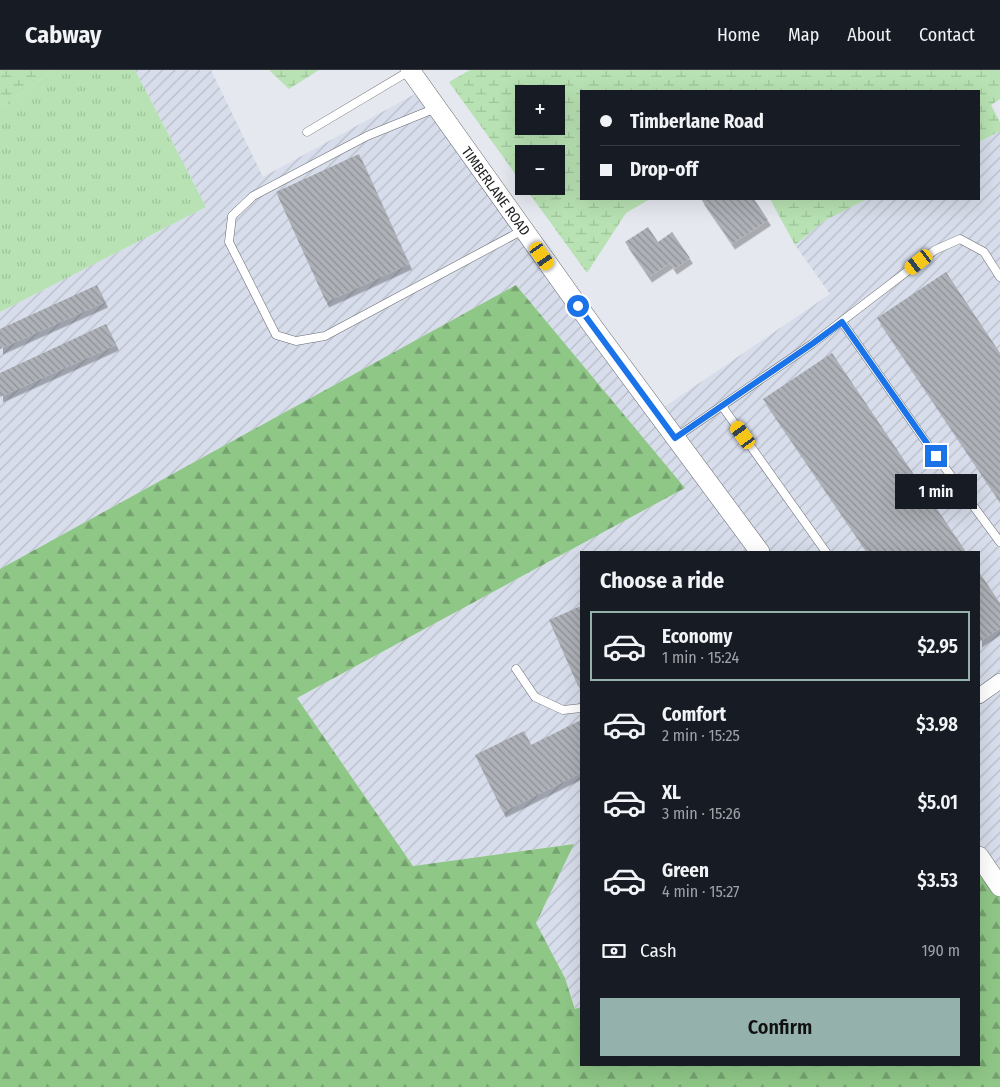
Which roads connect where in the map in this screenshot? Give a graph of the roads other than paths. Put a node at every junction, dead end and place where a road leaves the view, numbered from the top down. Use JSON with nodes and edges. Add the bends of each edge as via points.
{"nodes":[{"id":1,"x":410,"y":70,"type":"edge"},
{"id":2,"x":436,"y":108,"type":"junction"},
{"id":3,"x":307,"y":132,"type":"dead end"},
{"id":4,"x":523,"y":230,"type":"junction"},
{"id":5,"x":1000,"y":277,"type":"edge"},
{"id":6,"x":842,"y":322,"type":"junction"},
{"id":7,"x":722,"y":406,"type":"junction"},
{"id":8,"x":675,"y":438,"type":"junction"},
{"id":9,"x":1000,"y":542,"type":"edge"},
{"id":10,"x":759,"y":551,"type":"edge"},
{"id":11,"x":825,"y":551,"type":"edge"},
{"id":12,"x":516,"y":669,"type":"dead end"},
{"id":13,"x":1000,"y":681,"type":"edge"},
{"id":14,"x":980,"y":695,"type":"edge"},
{"id":15,"x":580,"y":708,"type":"edge"},
{"id":16,"x":980,"y":857,"type":"edge"},
{"id":17,"x":1000,"y":887,"type":"edge"}],
"edges":[{"from":1,"to":2,"type":"street","name":"TIMBERLANE ROAD"},
{"from":1,"to":3,"type":"lane"},
{"from":2,"to":4,"type":"street","name":"TIMBERLANE ROAD"},
{"from":2,"to":4,"type":"lane","via":[[349,145],[253,196],[232,216],[229,242],[276,335],[296,341],[325,336]]},
{"from":4,"to":8,"type":"street","name":"TIMBERLANE ROAD"},
{"from":5,"to":6,"type":"lane","via":[[984,252],[960,239],[935,250]]},
{"from":6,"to":7,"type":"lane"},
{"from":6,"to":9,"type":"lane"},
{"from":7,"to":8,"type":"lane"},
{"from":7,"to":11,"type":"lane"},
{"from":8,"to":10,"type":"street","name":"TIMBERLANE ROAD"},
{"from":12,"to":15,"type":"lane","via":[[536,697],[563,710]]},
{"from":13,"to":14,"type":"street"},
{"from":16,"to":17,"type":"street"}]}
